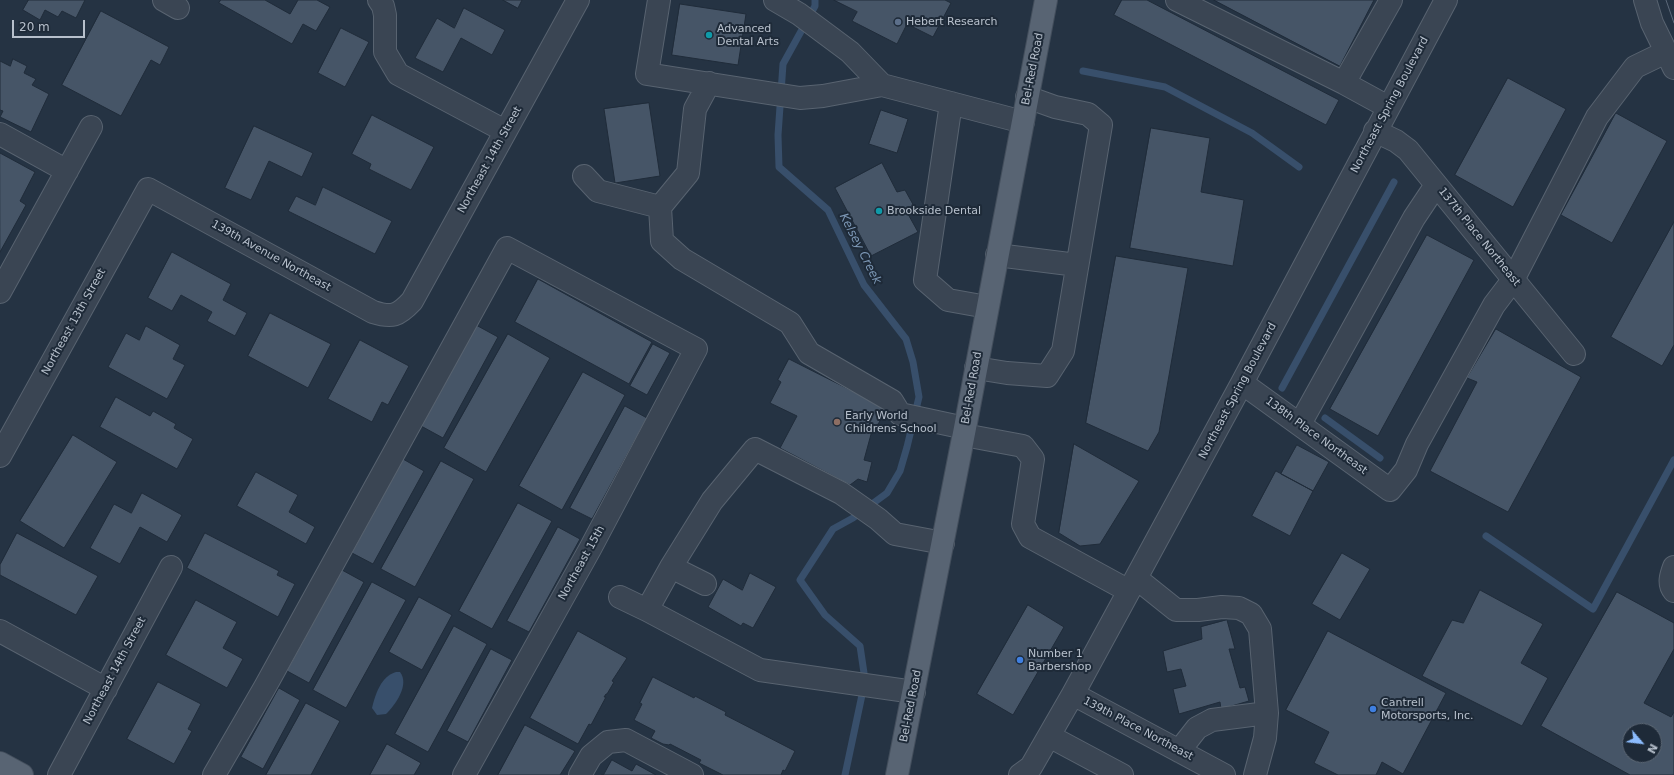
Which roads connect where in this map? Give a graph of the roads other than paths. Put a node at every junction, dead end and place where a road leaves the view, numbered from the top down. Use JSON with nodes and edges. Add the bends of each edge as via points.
{"nodes":[{"id":1,"x":379,"y":0,"type":"edge"},
{"id":2,"x":578,"y":0,"type":"edge"},
{"id":3,"x":658,"y":0,"type":"edge"},
{"id":4,"x":775,"y":0,"type":"edge"},
{"id":5,"x":1046,"y":0,"type":"edge"},
{"id":6,"x":1177,"y":0,"type":"edge"},
{"id":7,"x":1391,"y":0,"type":"edge"},
{"id":8,"x":1446,"y":0,"type":"edge"},
{"id":9,"x":1645,"y":0,"type":"edge"},
{"id":10,"x":1670,"y":60,"type":"edge"},
{"id":11,"x":709,"y":83,"type":"junction"},
{"id":12,"x":1344,"y":83,"type":"junction"},
{"id":13,"x":882,"y":85,"type":"junction"},
{"id":14,"x":1027,"y":97,"type":"junction"},
{"id":15,"x":951,"y":103,"type":"junction"},
{"id":16,"x":1388,"y":107,"type":"junction"},
{"id":17,"x":1023,"y":122,"type":"junction"},
{"id":18,"x":91,"y":127,"type":"dead end"},
{"id":19,"x":505,"y":131,"type":"junction"},
{"id":20,"x":1375,"y":131,"type":"junction"},
{"id":21,"x":0,"y":134,"type":"edge"},
{"id":22,"x":67,"y":171,"type":"junction"},
{"id":23,"x":584,"y":176,"type":"dead end"},
{"id":24,"x":1436,"y":185,"type":"junction"},
{"id":25,"x":148,"y":189,"type":"joint"},
{"id":26,"x":660,"y":207,"type":"junction"},
{"id":27,"x":997,"y":255,"type":"junction"},
{"id":28,"x":1077,"y":265,"type":"junction"},
{"id":29,"x":1513,"y":280,"type":"junction"},
{"id":30,"x":0,"y":292,"type":"edge"},
{"id":31,"x":987,"y":307,"type":"junction"},
{"id":32,"x":396,"y":315,"type":"joint"},
{"id":33,"x":1574,"y":354,"type":"dead end"},
{"id":34,"x":976,"y":368,"type":"junction"},
{"id":35,"x":1242,"y":383,"type":"junction"},
{"id":36,"x":1300,"y":424,"type":"junction"},
{"id":37,"x":964,"y":431,"type":"junction"},
{"id":38,"x":0,"y":456,"type":"edge"},
{"id":39,"x":943,"y":543,"type":"junction"},
{"id":40,"x":671,"y":566,"type":"junction"},
{"id":41,"x":171,"y":567,"type":"dead end"},
{"id":42,"x":1674,"y":567,"type":"edge"},
{"id":43,"x":705,"y":584,"type":"dead end"},
{"id":44,"x":1132,"y":585,"type":"junction"},
{"id":45,"x":1674,"y":591,"type":"edge"},
{"id":46,"x":620,"y":596,"type":"dead end"},
{"id":47,"x":647,"y":610,"type":"junction"},
{"id":48,"x":0,"y":631,"type":"edge"},
{"id":49,"x":106,"y":689,"type":"junction"},
{"id":50,"x":914,"y":692,"type":"junction"},
{"id":51,"x":1073,"y":694,"type":"junction"},
{"id":52,"x":1267,"y":713,"type":"junction"},
{"id":53,"x":1049,"y":736,"type":"junction"},
{"id":54,"x":1179,"y":751,"type":"junction"},
{"id":55,"x":0,"y":763,"type":"edge"},
{"id":56,"x":1088,"y":767,"type":"edge"},
{"id":57,"x":22,"y":775,"type":"edge"},
{"id":58,"x":60,"y":775,"type":"edge"},
{"id":59,"x":214,"y":775,"type":"edge"},
{"id":60,"x":464,"y":775,"type":"edge"},
{"id":61,"x":580,"y":775,"type":"edge"},
{"id":62,"x":692,"y":775,"type":"edge"},
{"id":63,"x":897,"y":775,"type":"edge"},
{"id":64,"x":1020,"y":775,"type":"edge"},
{"id":65,"x":1122,"y":775,"type":"edge"},
{"id":66,"x":1224,"y":775,"type":"edge"},
{"id":67,"x":1255,"y":775,"type":"edge"}],
"edges":[{"from":1,"to":19,"type":"street","via":[[385,15],[385,52],[398,74]]},
{"from":2,"to":19,"type":"street","name":"Northeast 14th Street"},
{"from":3,"to":11,"type":"street","via":[[647,74]]},
{"from":4,"to":13,"type":"street","via":[[799,14],[850,52]]},
{"from":5,"to":14,"type":"main road","name":"Bel-Red Road"},
{"from":6,"to":12,"type":"street"},
{"from":7,"to":12,"type":"street"},
{"from":8,"to":16,"type":"street","name":"Northeast Spring Boulevard"},
{"from":9,"to":10,"type":"street"},
{"from":10,"to":29,"type":"street","via":[[1635,68],[1597,117]]},
{"from":11,"to":13,"type":"street","via":[[800,98]]},
{"from":11,"to":26,"type":"street","via":[[695,109],[688,173]]},
{"from":12,"to":16,"type":"street"},
{"from":13,"to":15,"type":"street"},
{"from":14,"to":17,"type":"main road","name":"Bel-Red Road"},
{"from":14,"to":28,"type":"street","via":[[1055,107],[1088,114],[1101,125]]},
{"from":15,"to":17,"type":"street"},
{"from":15,"to":31,"type":"street","via":[[925,280],[948,300]]},
{"from":16,"to":20,"type":"street","name":"Northeast Spring Boulevard"},
{"from":17,"to":27,"type":"main road","name":"Bel-Red Road"},
{"from":18,"to":22,"type":"street"},
{"from":19,"to":32,"type":"street","name":"Northeast 14th Street","via":[[412,301]]},
{"from":20,"to":24,"type":"street","name":"137th Place Northeast","via":[[1408,150]]},
{"from":20,"to":35,"type":"street","name":"Northeast Spring Boulevard"},
{"from":21,"to":22,"type":"street"},
{"from":22,"to":30,"type":"street"},
{"from":23,"to":26,"type":"street","via":[[598,191]]},
{"from":24,"to":29,"type":"street","name":"137th Place Northeast"},
{"from":24,"to":36,"type":"street","via":[[1414,218]]},
{"from":25,"to":32,"type":"street","name":"139th Avenue Northeast","via":[[373,312]]},
{"from":25,"to":38,"type":"street","name":"Northeast 13th Street"},
{"from":26,"to":37,"type":"street","via":[[662,241],[682,259],[790,324],[809,353],[892,401],[909,416]]},
{"from":27,"to":28,"type":"street"},
{"from":27,"to":31,"type":"main road","name":"Bel-Red Road"},
{"from":28,"to":34,"type":"street","via":[[1063,351],[1048,376]]},
{"from":29,"to":33,"type":"street","name":"137th Place Northeast"},
{"from":29,"to":36,"type":"street","name":"138th Place Northeast","via":[[1494,305],[1417,444],[1406,470],[1390,490]]},
{"from":31,"to":34,"type":"main road","name":"Bel-Red Road"},
{"from":34,"to":37,"type":"main road","name":"Bel-Red Road"},
{"from":35,"to":36,"type":"street","name":"138th Place Northeast"},
{"from":35,"to":44,"type":"street","name":"Northeast Spring Boulevard"},
{"from":37,"to":39,"type":"main road","name":"Bel-Red Road"},
{"from":37,"to":44,"type":"street","via":[[1023,446],[1033,459],[1024,524],[1030,537]]},
{"from":39,"to":40,"type":"street","via":[[895,534],[841,493],[755,449],[712,501]]},
{"from":39,"to":50,"type":"main road","name":"Bel-Red Road"},
{"from":40,"to":43,"type":"street"},
{"from":40,"to":47,"type":"street"},
{"from":41,"to":49,"type":"street","name":"Northeast 14th Street"},
{"from":42,"to":45,"type":"street","via":[[1670,577],[1671,588]]},
{"from":44,"to":51,"type":"street","name":"Northeast Spring Boulevard"},
{"from":44,"to":52,"type":"street","via":[[1176,610],[1222,607],[1239,608],[1251,614],[1260,629]]},
{"from":46,"to":47,"type":"street"},
{"from":47,"to":50,"type":"street","via":[[760,670]]},
{"from":48,"to":49,"type":"street"},
{"from":49,"to":58,"type":"street","name":"Northeast 14th Street"},
{"from":50,"to":63,"type":"main road","name":"Bel-Red Road"},
{"from":51,"to":53,"type":"street","name":"Northeast Spring Boulevard"},
{"from":51,"to":54,"type":"street","name":"139th Place Northeast"},
{"from":52,"to":54,"type":"street","via":[[1212,720],[1197,728]]},
{"from":52,"to":67,"type":"street","via":[[1265,738]]},
{"from":53,"to":56,"type":"street"},
{"from":53,"to":64,"type":"street","name":"Northeast Spring Boulevard","via":[[1031,766]]},
{"from":54,"to":66,"type":"street","name":"139th Place Northeast"},
{"from":55,"to":57,"type":"main road"},
{"from":56,"to":65,"type":"street"},
{"from":59,"to":60,"type":"street","name":"Northeast 15th","via":[[507,248],[696,349],[590,549]]},
{"from":61,"to":62,"type":"street","via":[[591,756],[608,742],[626,740]]}]}
